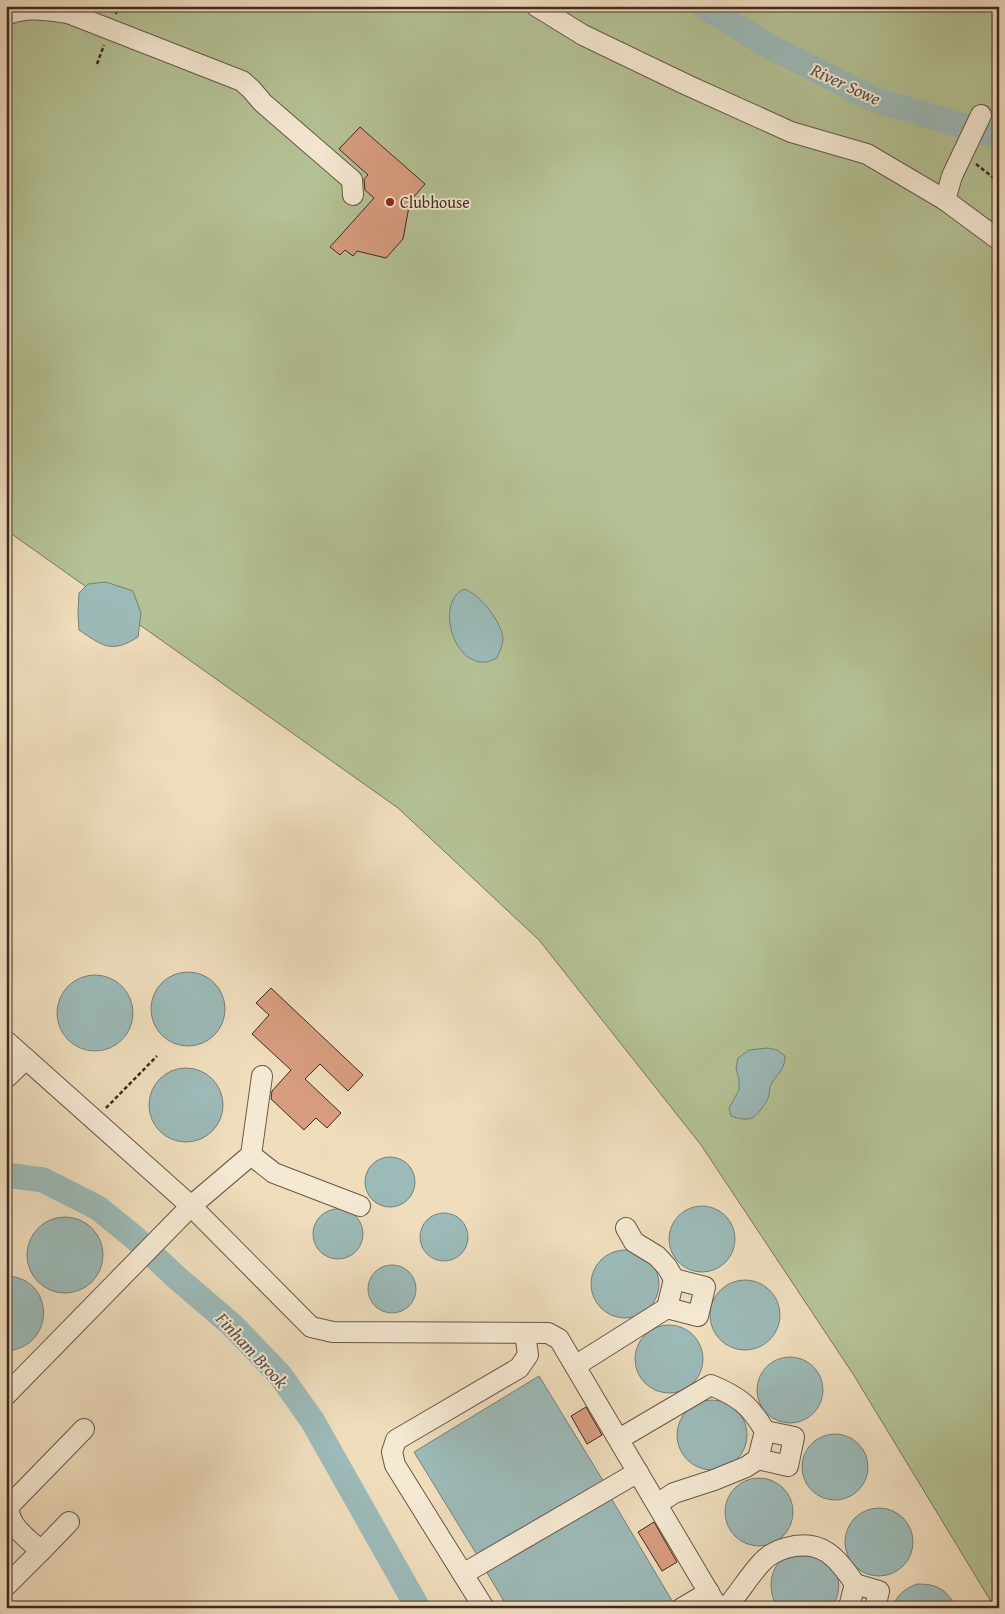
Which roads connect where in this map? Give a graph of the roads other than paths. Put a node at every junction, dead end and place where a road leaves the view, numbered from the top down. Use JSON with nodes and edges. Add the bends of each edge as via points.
{"nodes":[{"id":1,"x":536,"y":6,"type":"edge"},
{"id":2,"x":6,"y":15,"type":"edge"},
{"id":3,"x":980,"y":114,"type":"dead end"},
{"id":4,"x":353,"y":195,"type":"dead end"},
{"id":5,"x":945,"y":200,"type":"junction"},
{"id":6,"x":999,"y":240,"type":"edge"},
{"id":7,"x":6,"y":1041,"type":"edge"},
{"id":8,"x":26,"y":1059,"type":"junction"},
{"id":9,"x":262,"y":1076,"type":"dead end"},
{"id":10,"x":6,"y":1078,"type":"edge"},
{"id":11,"x":252,"y":1155,"type":"junction"},
{"id":12,"x":191,"y":1206,"type":"junction"},
{"id":13,"x":360,"y":1206,"type":"dead end"},
{"id":14,"x":626,"y":1228,"type":"dead end"},
{"id":15,"x":674,"y":1279,"type":"junction"},
{"id":16,"x":666,"y":1308,"type":"junction"},
{"id":17,"x":525,"y":1332,"type":"junction"},
{"id":18,"x":575,"y":1366,"type":"junction"},
{"id":19,"x":6,"y":1395,"type":"edge"},
{"id":20,"x":84,"y":1429,"type":"dead end"},
{"id":21,"x":765,"y":1431,"type":"junction"},
{"id":22,"x":618,"y":1439,"type":"junction"},
{"id":23,"x":758,"y":1460,"type":"junction"},
{"id":24,"x":638,"y":1472,"type":"junction"},
{"id":25,"x":657,"y":1504,"type":"junction"},
{"id":26,"x":70,"y":1522,"type":"dead end"},
{"id":27,"x":41,"y":1551,"type":"junction"},
{"id":28,"x":463,"y":1574,"type":"junction"},
{"id":29,"x":855,"y":1584,"type":"junction"},
{"id":30,"x":6,"y":1586,"type":"edge"},
{"id":31,"x":714,"y":1600,"type":"edge"},
{"id":32,"x":484,"y":1608,"type":"edge"},
{"id":33,"x":682,"y":1608,"type":"edge"},
{"id":34,"x":726,"y":1608,"type":"edge"},
{"id":35,"x":851,"y":1608,"type":"edge"},
{"id":36,"x":875,"y":1608,"type":"edge"}],
"edges":[{"from":1,"to":5,"type":"lane","via":[[583,35],[791,132],[867,154]]},
{"from":2,"to":4,"type":"lane","via":[[25,9],[68,14],[242,82],[352,180]]},
{"from":3,"to":5,"type":"lane","via":[[952,176]]},
{"from":5,"to":6,"type":"lane"},
{"from":7,"to":8,"type":"lane"},
{"from":8,"to":10,"type":"lane"},
{"from":8,"to":12,"type":"lane"},
{"from":9,"to":11,"type":"lane"},
{"from":11,"to":12,"type":"lane"},
{"from":11,"to":13,"type":"lane","via":[[274,1173]]},
{"from":12,"to":17,"type":"lane","via":[[311,1327],[333,1332]]},
{"from":12,"to":19,"type":"lane"},
{"from":14,"to":15,"type":"lane","via":[[634,1242],[657,1256]]},
{"from":15,"to":16,"type":"lane"},
{"from":15,"to":16,"type":"lane","via":[[706,1287],[698,1316]]},
{"from":16,"to":18,"type":"lane"},
{"from":17,"to":18,"type":"lane","via":[[548,1332],[559,1339]]},
{"from":17,"to":28,"type":"lane","via":[[528,1355],[519,1368],[402,1436],[396,1440],[392,1452],[395,1465]]},
{"from":18,"to":22,"type":"lane"},
{"from":20,"to":27,"type":"lane","via":[[9,1506],[10,1520]]},
{"from":21,"to":22,"type":"lane","via":[[741,1400],[711,1385]]},
{"from":21,"to":23,"type":"lane"},
{"from":21,"to":23,"type":"lane","via":[[794,1437],[788,1466]]},
{"from":22,"to":24,"type":"lane"},
{"from":23,"to":25,"type":"lane","via":[[714,1480],[674,1493]]},
{"from":24,"to":25,"type":"lane"},
{"from":24,"to":28,"type":"lane"},
{"from":25,"to":31,"type":"lane"},
{"from":26,"to":27,"type":"lane"},
{"from":27,"to":30,"type":"lane"},
{"from":28,"to":32,"type":"lane"},
{"from":29,"to":34,"type":"lane","via":[[840,1562],[825,1551],[798,1545],[781,1549],[764,1560]]},
{"from":29,"to":35,"type":"lane"},
{"from":29,"to":36,"type":"lane","via":[[879,1590]]},
{"from":31,"to":33,"type":"lane"}]}
